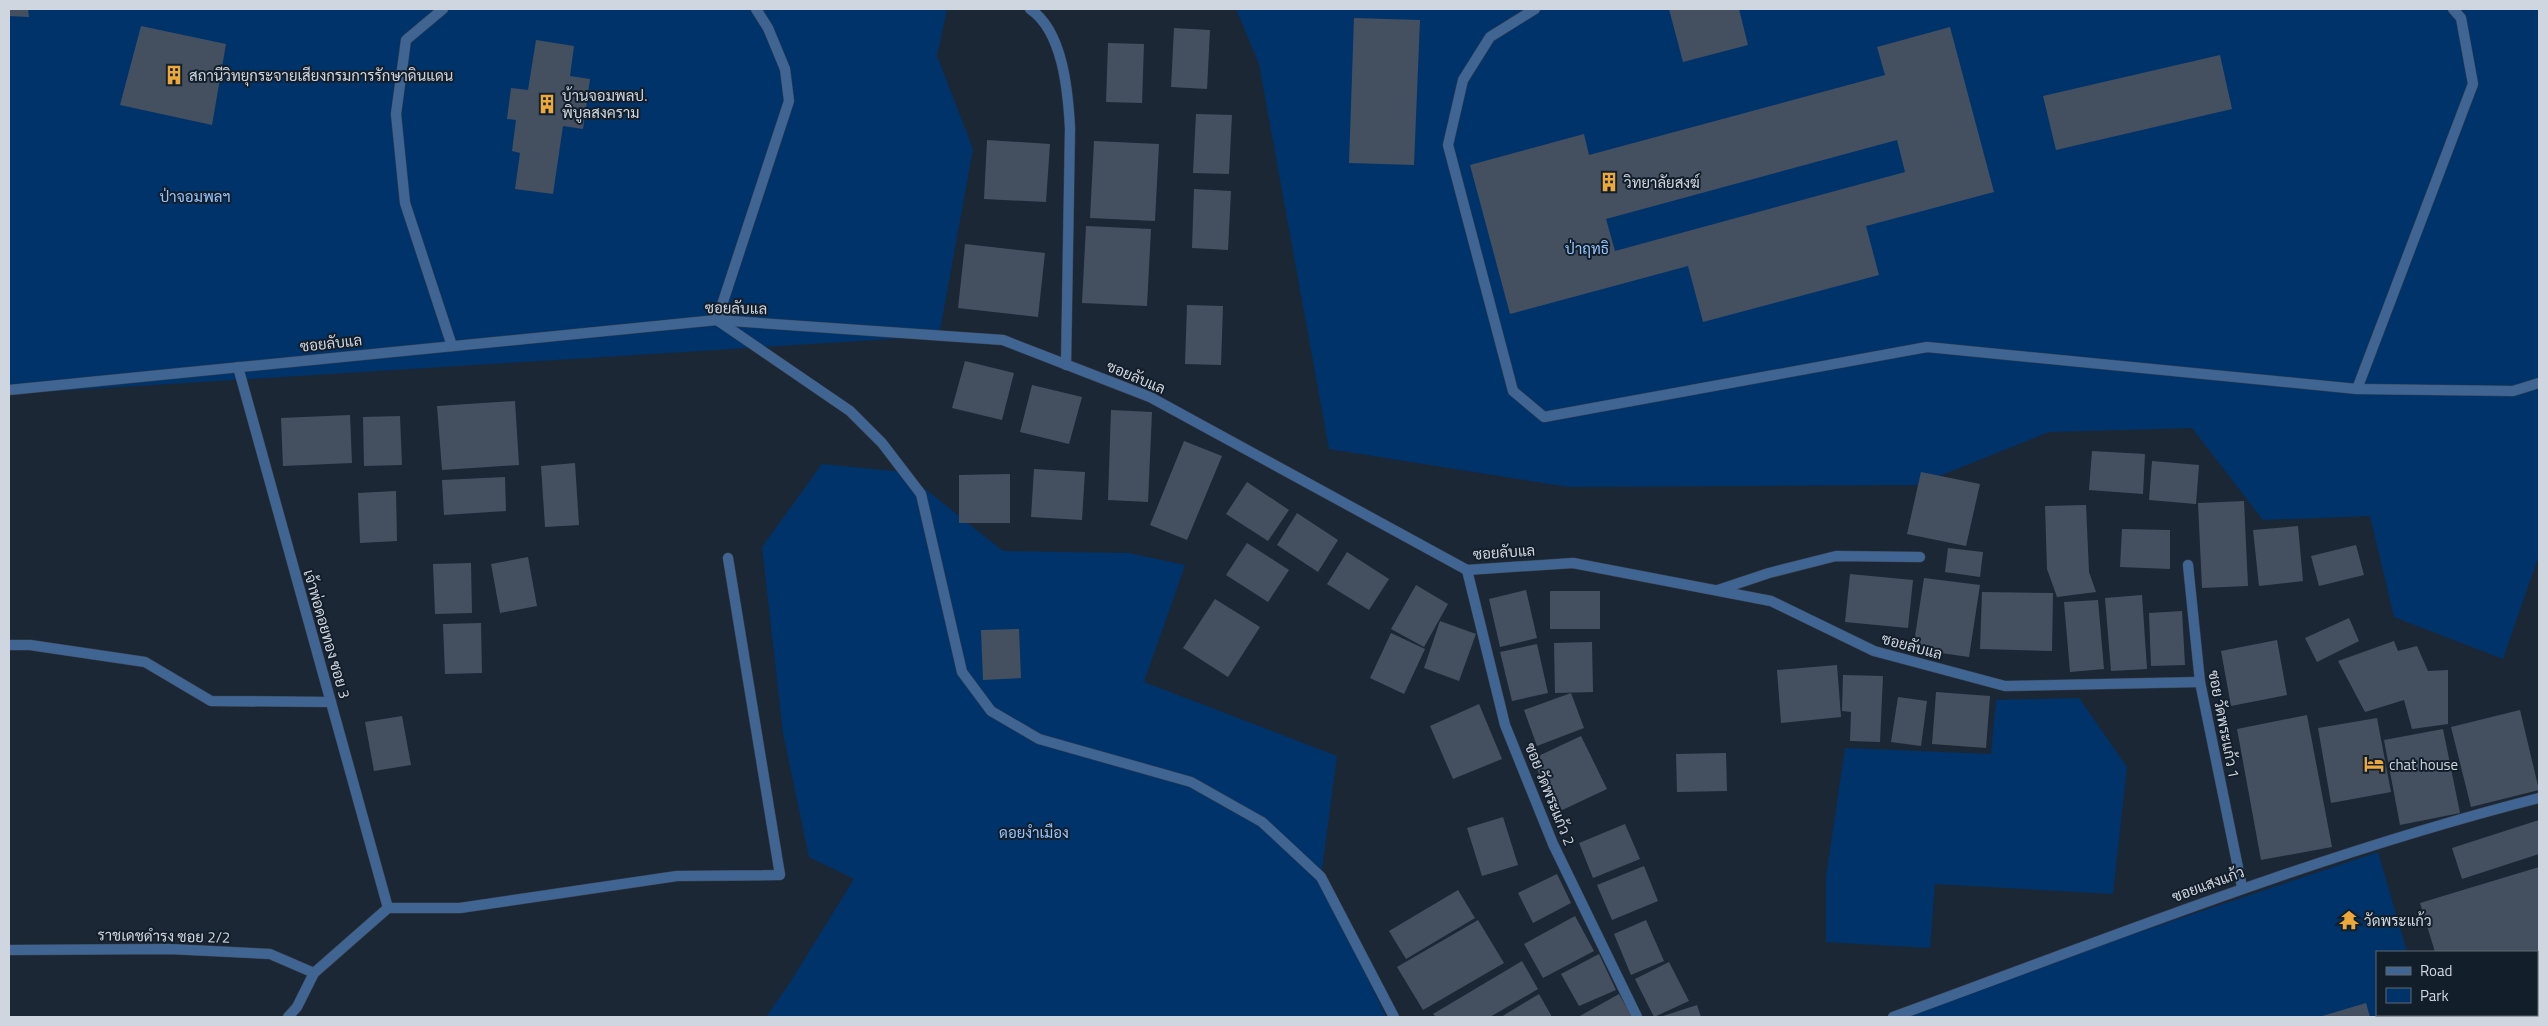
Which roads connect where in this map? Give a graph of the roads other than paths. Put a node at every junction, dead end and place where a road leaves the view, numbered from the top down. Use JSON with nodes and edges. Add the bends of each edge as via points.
{"nodes":[{"id":1,"x":443,"y":9,"type":"edge"},
{"id":2,"x":756,"y":9,"type":"edge"},
{"id":3,"x":1030,"y":9,"type":"edge"},
{"id":4,"x":1535,"y":9,"type":"edge"},
{"id":5,"x":2453,"y":9,"type":"edge"},
{"id":6,"x":717,"y":320,"type":"junction"},
{"id":7,"x":452,"y":346,"type":"junction"},
{"id":8,"x":1066,"y":365,"type":"junction"},
{"id":9,"x":238,"y":367,"type":"junction"},
{"id":10,"x":2539,"y":383,"type":"edge"},
{"id":11,"x":2356,"y":389,"type":"junction"},
{"id":12,"x":9,"y":390,"type":"edge"},
{"id":13,"x":1920,"y":557,"type":"dead end"},
{"id":14,"x":728,"y":558,"type":"dead end"},
{"id":15,"x":2188,"y":565,"type":"dead end"},
{"id":16,"x":1467,"y":570,"type":"junction"},
{"id":17,"x":1718,"y":590,"type":"junction"},
{"id":18,"x":9,"y":645,"type":"edge"},
{"id":19,"x":2200,"y":682,"type":"junction"},
{"id":20,"x":331,"y":702,"type":"junction"},
{"id":21,"x":2539,"y":798,"type":"edge"},
{"id":22,"x":2242,"y":887,"type":"junction"},
{"id":23,"x":388,"y":908,"type":"junction"},
{"id":24,"x":9,"y":950,"type":"edge"},
{"id":25,"x":314,"y":973,"type":"junction"},
{"id":26,"x":288,"y":1017,"type":"edge"},
{"id":27,"x":1394,"y":1017,"type":"edge"},
{"id":28,"x":1637,"y":1017,"type":"edge"},
{"id":29,"x":1893,"y":1017,"type":"edge"}],
"edges":[{"from":1,"to":7,"type":"street","via":[[406,40],[396,114],[405,203]]},
{"from":2,"to":6,"type":"street","via":[[768,28],[785,69],[789,100]]},
{"from":3,"to":8,"type":"street","via":[[1041,16],[1053,34],[1068,98]]},
{"from":4,"to":11,"type":"street","via":[[1490,37],[1463,80],[1448,145],[1513,391],[1544,418],[1927,347]]},
{"from":5,"to":11,"type":"street","via":[[2461,18],[2473,84]]},
{"from":6,"to":7,"type":"street","name":"ซอยลับแล"},
{"from":6,"to":8,"type":"street","name":"ซอยลับแล","via":[[1003,340]]},
{"from":6,"to":27,"type":"street","via":[[850,411],[882,443],[920,494],[962,672],[991,711],[1039,738],[1191,782],[1262,822],[1321,878]]},
{"from":7,"to":9,"type":"street","name":"ซอยลับแล"},
{"from":8,"to":16,"type":"street","name":"ซอยลับแล","via":[[1150,397]]},
{"from":9,"to":12,"type":"street","name":"ซอยลับแล"},
{"from":9,"to":20,"type":"street","name":"เจ้าพ่อดอยทอง ซอย 3"},
{"from":10,"to":11,"type":"street","via":[[2513,391]]},
{"from":13,"to":17,"type":"street","via":[[1836,556]]},
{"from":14,"to":23,"type":"street","via":[[780,875],[677,876],[460,908]]},
{"from":15,"to":19,"type":"street","name":"ซอย วัดพระแก้ว 1"},
{"from":16,"to":17,"type":"street","name":"ซอยลับแล","via":[[1573,562]]},
{"from":16,"to":28,"type":"street","name":"ซอย วัดพระแก้ว 2","via":[[1506,725],[1553,844]]},
{"from":17,"to":19,"type":"street","name":"ซอยลับแล","via":[[1771,601],[1874,651],[2005,686]]},
{"from":18,"to":20,"type":"street","via":[[30,645],[145,662],[211,701]]},
{"from":19,"to":22,"type":"street","name":"ซอย วัดพระแก้ว 1"},
{"from":20,"to":23,"type":"street","name":"เจ้าพ่อดอยทอง ซอย 3"},
{"from":21,"to":22,"type":"street","name":"ซอยแสงแก้ว","via":[[2448,821]]},
{"from":22,"to":29,"type":"street","name":"ซอยแสงแก้ว"},
{"from":23,"to":25,"type":"street"},
{"from":24,"to":25,"type":"street","name":"ราชเดชดำรง ซอย 2/2","via":[[169,949],[270,954]]},
{"from":25,"to":26,"type":"street"}]}
